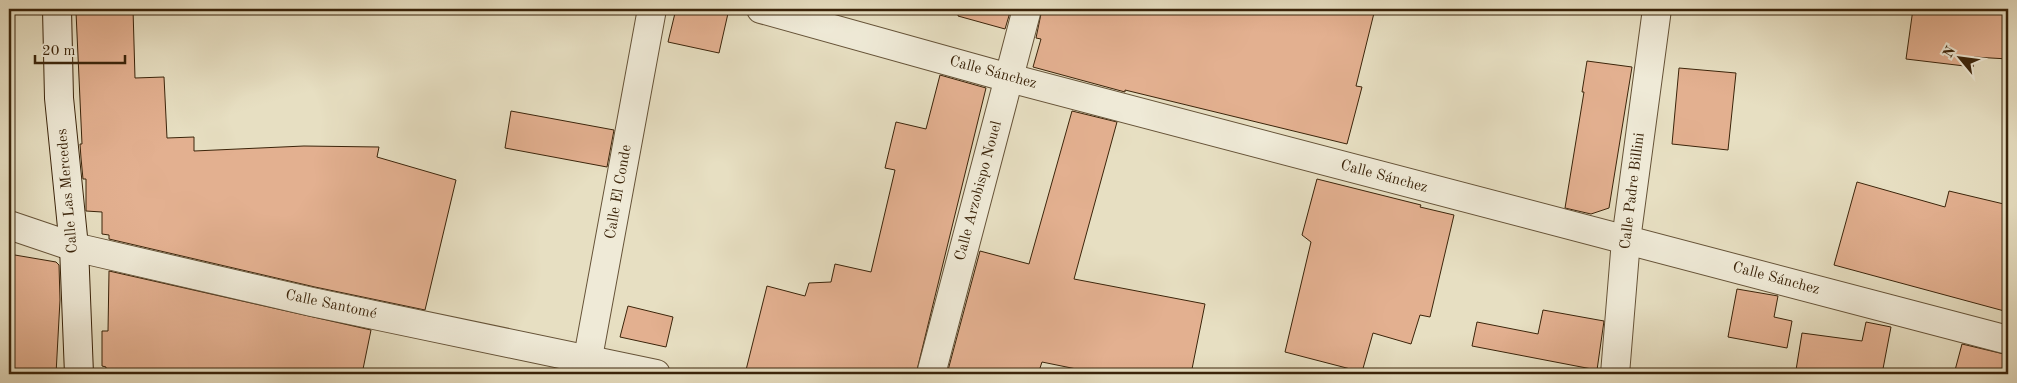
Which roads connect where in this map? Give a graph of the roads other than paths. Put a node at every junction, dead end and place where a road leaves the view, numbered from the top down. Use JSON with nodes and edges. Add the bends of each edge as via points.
{"nodes":[{"id":1,"x":57,"y":9,"type":"edge"},
{"id":2,"x":652,"y":9,"type":"edge"},
{"id":3,"x":761,"y":9,"type":"edge"},
{"id":4,"x":1027,"y":9,"type":"edge"},
{"id":5,"x":1657,"y":9,"type":"edge"},
{"id":6,"x":1008,"y":78,"type":"junction"},
{"id":7,"x":9,"y":225,"type":"edge"},
{"id":8,"x":1626,"y":240,"type":"junction"},
{"id":9,"x":74,"y":247,"type":"junction"},
{"id":10,"x":2008,"y":340,"type":"edge"},
{"id":11,"x":586,"y":367,"type":"edge"},
{"id":12,"x":79,"y":374,"type":"edge"},
{"id":13,"x":656,"y":374,"type":"edge"},
{"id":14,"x":931,"y":374,"type":"edge"},
{"id":15,"x":1615,"y":374,"type":"edge"}],
"edges":[{"from":1,"to":9,"type":"street","name":"Calle Las Mercedes","via":[[59,98]]},
{"from":2,"to":11,"type":"street","name":"Calle El Conde"},
{"from":3,"to":6,"type":"street","name":"Calle Sánchez"},
{"from":4,"to":6,"type":"street","name":"Calle Arzobispo Nouel"},
{"from":5,"to":8,"type":"street","name":"Calle Padre Billini"},
{"from":6,"to":8,"type":"street","name":"Calle Sánchez"},
{"from":6,"to":14,"type":"street","name":"Calle Arzobispo Nouel"},
{"from":7,"to":9,"type":"street","name":"Calle Santomé"},
{"from":8,"to":10,"type":"street","name":"Calle Sánchez"},
{"from":8,"to":15,"type":"street","name":"Calle Padre Billini"},
{"from":9,"to":11,"type":"street","name":"Calle Santomé"},
{"from":9,"to":12,"type":"street","name":"Calle Las Mercedes"},
{"from":11,"to":13,"type":"street","name":"Calle Santomé"}]}
